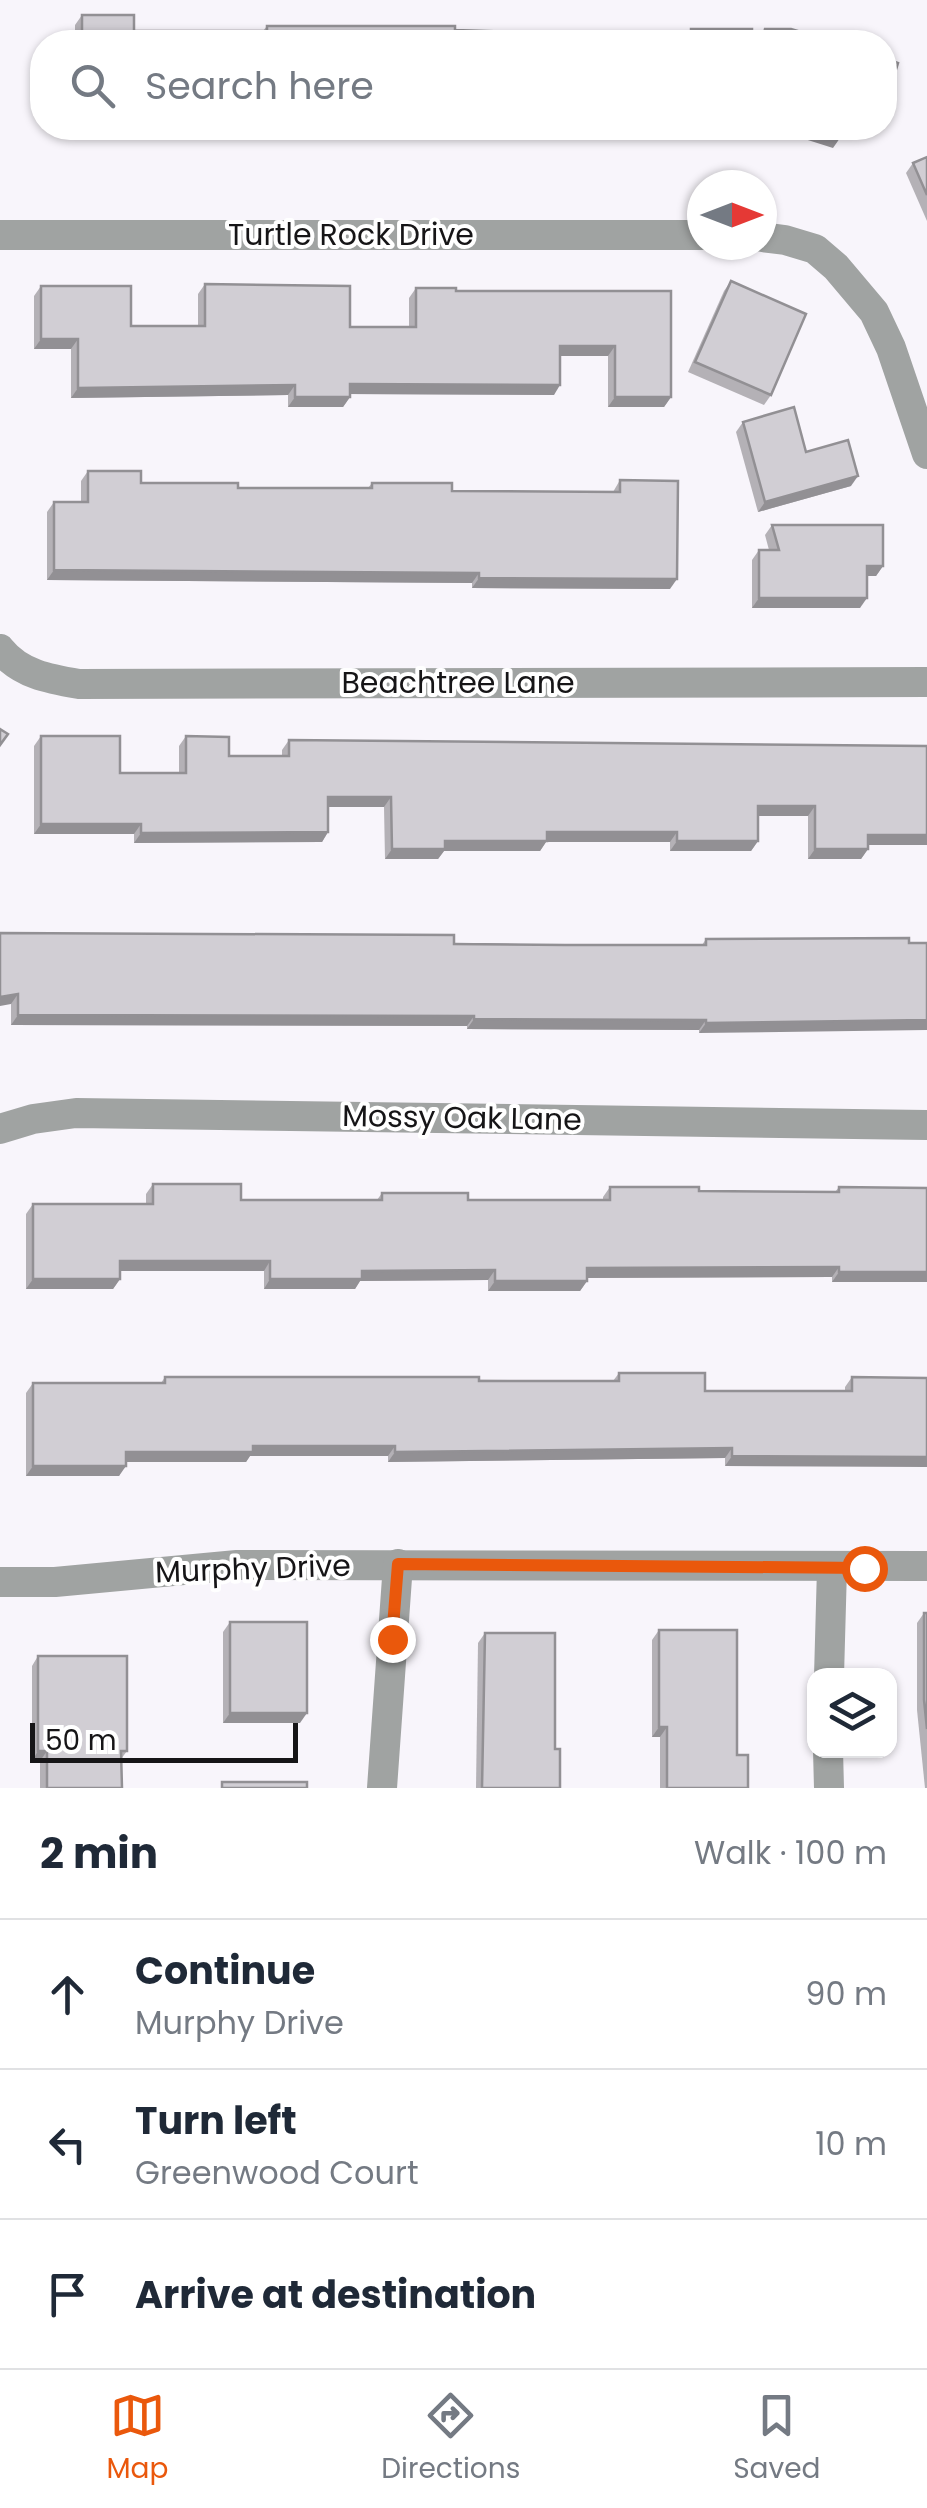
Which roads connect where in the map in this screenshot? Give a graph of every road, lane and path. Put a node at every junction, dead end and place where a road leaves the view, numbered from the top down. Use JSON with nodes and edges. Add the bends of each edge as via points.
{"nodes":[{"id":1,"x":0,"y":235,"type":"edge"},
{"id":2,"x":687,"y":235,"type":"edge"},
{"id":3,"x":777,"y":239,"type":"edge"},
{"id":4,"x":927,"y":454,"type":"edge"},
{"id":5,"x":0,"y":649,"type":"edge"},
{"id":6,"x":927,"y":682,"type":"edge"},
{"id":7,"x":927,"y":1125,"type":"edge"},
{"id":8,"x":0,"y":1130,"type":"edge"},
{"id":9,"x":398,"y":1564,"type":"junction"},
{"id":10,"x":927,"y":1566,"type":"edge"},
{"id":11,"x":832,"y":1568,"type":"junction"},
{"id":12,"x":0,"y":1582,"type":"edge"},
{"id":13,"x":829,"y":1668,"type":"edge"},
{"id":14,"x":828,"y":1758,"type":"edge"},
{"id":15,"x":382,"y":1788,"type":"edge"},
{"id":16,"x":829,"y":1788,"type":"edge"}],
"edges":[{"from":1,"to":2,"type":"street","name":"Turtle Rock Drive"},
{"from":3,"to":4,"type":"street","via":[[814,250],[874,312]]},
{"from":5,"to":6,"type":"street","name":"Beachtree Lane","via":[[40,678],[79,684]]},
{"from":7,"to":8,"type":"street","name":"Mossy Oak Lane","via":[[76,1112]]},
{"from":9,"to":11,"type":"street","name":"Murphy Drive"},
{"from":9,"to":12,"type":"street","name":"Murphy Drive","via":[[238,1565]]},
{"from":9,"to":15,"type":"street"},
{"from":10,"to":11,"type":"street","name":"Murphy Drive"},
{"from":11,"to":13,"type":"street"},
{"from":14,"to":16,"type":"street"}]}
